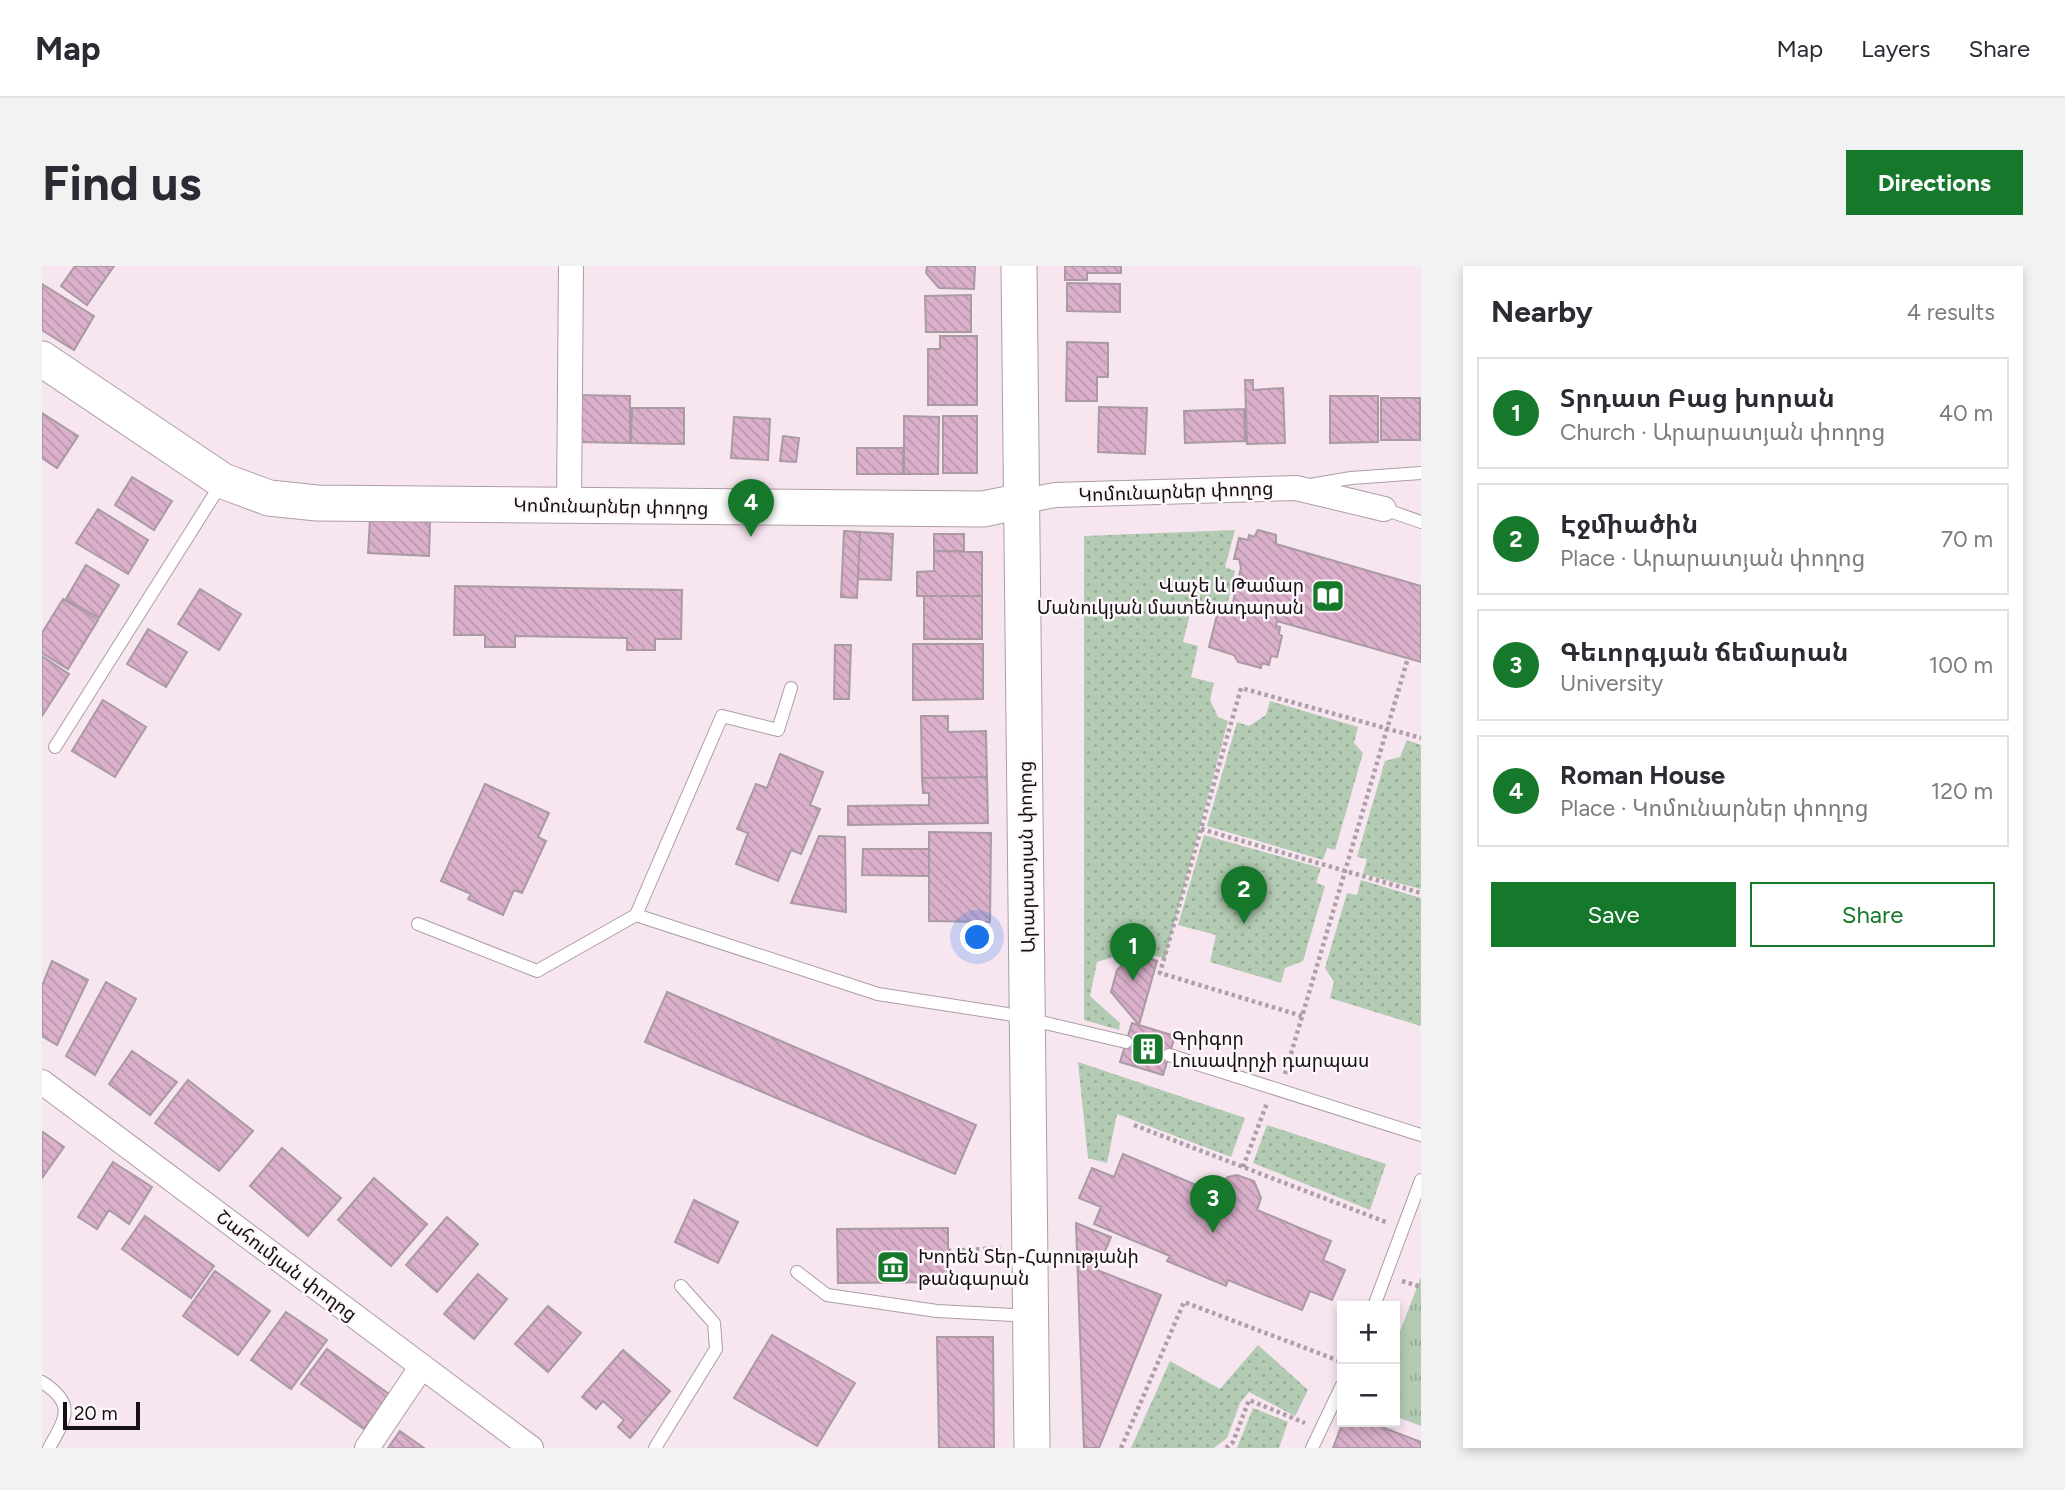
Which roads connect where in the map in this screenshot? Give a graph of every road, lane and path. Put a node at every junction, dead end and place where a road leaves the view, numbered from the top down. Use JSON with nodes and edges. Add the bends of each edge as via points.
{"nodes":[{"id":1,"x":571,"y":266,"type":"edge"},
{"id":2,"x":1019,"y":266,"type":"edge"},
{"id":3,"x":42,"y":359,"type":"edge"},
{"id":4,"x":1421,"y":473,"type":"edge"},
{"id":5,"x":223,"y":481,"type":"junction"},
{"id":6,"x":1296,"y":488,"type":"junction"},
{"id":7,"x":1023,"y":501,"type":"junction"},
{"id":8,"x":569,"y":505,"type":"junction"},
{"id":9,"x":1384,"y":509,"type":"joint"},
{"id":10,"x":1421,"y":522,"type":"edge"},
{"id":11,"x":1408,"y":658,"type":"dead end"},
{"id":12,"x":792,"y":688,"type":"dead end"},
{"id":13,"x":1387,"y":728,"type":"junction"},
{"id":14,"x":1421,"y":737,"type":"edge"},
{"id":15,"x":55,"y":747,"type":"dead end"},
{"id":16,"x":1201,"y":829,"type":"junction"},
{"id":17,"x":1345,"y":871,"type":"junction"},
{"id":18,"x":1421,"y":894,"type":"edge"},
{"id":19,"x":636,"y":915,"type":"junction"},
{"id":20,"x":418,"y":924,"type":"dead end"},
{"id":21,"x":1302,"y":1016,"type":"junction"},
{"id":22,"x":1028,"y":1020,"type":"junction"},
{"id":23,"x":1126,"y":1042,"type":"dead end"},
{"id":24,"x":1169,"y":1055,"type":"dead end"},
{"id":25,"x":42,"y":1082,"type":"edge"},
{"id":26,"x":1276,"y":1090,"type":"junction"},
{"id":27,"x":1133,"y":1125,"type":"dead end"},
{"id":28,"x":1421,"y":1135,"type":"edge"},
{"id":29,"x":1242,"y":1167,"type":"junction"},
{"id":30,"x":1421,"y":1180,"type":"edge"},
{"id":31,"x":1403,"y":1229,"type":"junction"},
{"id":32,"x":1030,"y":1247,"type":"junction"},
{"id":33,"x":948,"y":1251,"type":"dead end"},
{"id":34,"x":797,"y":1272,"type":"dead end"},
{"id":35,"x":681,"y":1286,"type":"dead end"},
{"id":36,"x":1376,"y":1301,"type":"edge"},
{"id":37,"x":1030,"y":1316,"type":"junction"},
{"id":38,"x":1337,"y":1360,"type":"edge"},
{"id":39,"x":422,"y":1366,"type":"junction"},
{"id":40,"x":42,"y":1382,"type":"edge"},
{"id":41,"x":1337,"y":1396,"type":"edge"},
{"id":42,"x":1322,"y":1429,"type":"junction"},
{"id":43,"x":48,"y":1448,"type":"edge"},
{"id":44,"x":367,"y":1448,"type":"edge"},
{"id":45,"x":531,"y":1448,"type":"edge"},
{"id":46,"x":655,"y":1448,"type":"edge"},
{"id":47,"x":1032,"y":1448,"type":"edge"},
{"id":48,"x":1121,"y":1448,"type":"edge"},
{"id":49,"x":1226,"y":1448,"type":"edge"},
{"id":50,"x":1312,"y":1448,"type":"edge"}],
"edges":[{"from":1,"to":8,"type":"street"},
{"from":2,"to":7,"type":"main road","name":"Արարատյան փողոց"},
{"from":3,"to":5,"type":"main road","name":"Կոմունարներ փողոց"},
{"from":4,"to":6,"type":"lane"},
{"from":5,"to":8,"type":"main road","name":"Կոմունարներ փողոց","via":[[269,498],[317,503]]},
{"from":5,"to":15,"type":"lane"},
{"from":6,"to":7,"type":"street","name":"Կոմունարներ փողոց","via":[[1055,495]]},
{"from":6,"to":9,"type":"street","name":"Կոմունարներ փողոց"},
{"from":7,"to":8,"type":"main road","name":"Կոմունարներ փողոց","via":[[983,509]]},
{"from":7,"to":22,"type":"main road","name":"Արարատյան փողոց"},
{"from":9,"to":10,"type":"lane"},
{"from":11,"to":13,"type":"path"},
{"from":12,"to":19,"type":"lane","via":[[778,730],[722,716]]},
{"from":13,"to":14,"type":"path"},
{"from":13,"to":16,"type":"path","via":[[1241,688]]},
{"from":13,"to":17,"type":"path"},
{"from":16,"to":17,"type":"path"},
{"from":16,"to":21,"type":"path","via":[[1160,973]]},
{"from":17,"to":18,"type":"path"},
{"from":17,"to":21,"type":"path"},
{"from":19,"to":20,"type":"lane","via":[[537,971]]},
{"from":19,"to":22,"type":"lane","via":[[878,994]]},
{"from":21,"to":26,"type":"path"},
{"from":22,"to":23,"type":"lane"},
{"from":22,"to":32,"type":"main road","name":"Արարատյան փողոց"},
{"from":24,"to":26,"type":"lane"},
{"from":25,"to":39,"type":"street","name":"Շահումյան փողոց"},
{"from":26,"to":28,"type":"lane"},
{"from":26,"to":29,"type":"path"},
{"from":27,"to":29,"type":"path"},
{"from":29,"to":31,"type":"path"},
{"from":30,"to":31,"type":"lane"},
{"from":31,"to":36,"type":"lane"},
{"from":32,"to":33,"type":"path"},
{"from":32,"to":37,"type":"main road","name":"Արարատյան փողոց"},
{"from":34,"to":37,"type":"lane","via":[[827,1295],[937,1311]]},
{"from":35,"to":46,"type":"lane","via":[[715,1323],[716,1349]]},
{"from":37,"to":47,"type":"main road","name":"Արարատյան փողոց"},
{"from":38,"to":48,"type":"path","via":[[1184,1302]]},
{"from":39,"to":44,"type":"street"},
{"from":39,"to":45,"type":"street","name":"Շահումյան փողոց"},
{"from":40,"to":43,"type":"lane","via":[[65,1405],[65,1419]]},
{"from":41,"to":42,"type":"lane"},
{"from":42,"to":49,"type":"path","via":[[1249,1400],[1233,1442]]},
{"from":42,"to":50,"type":"lane"}]}
